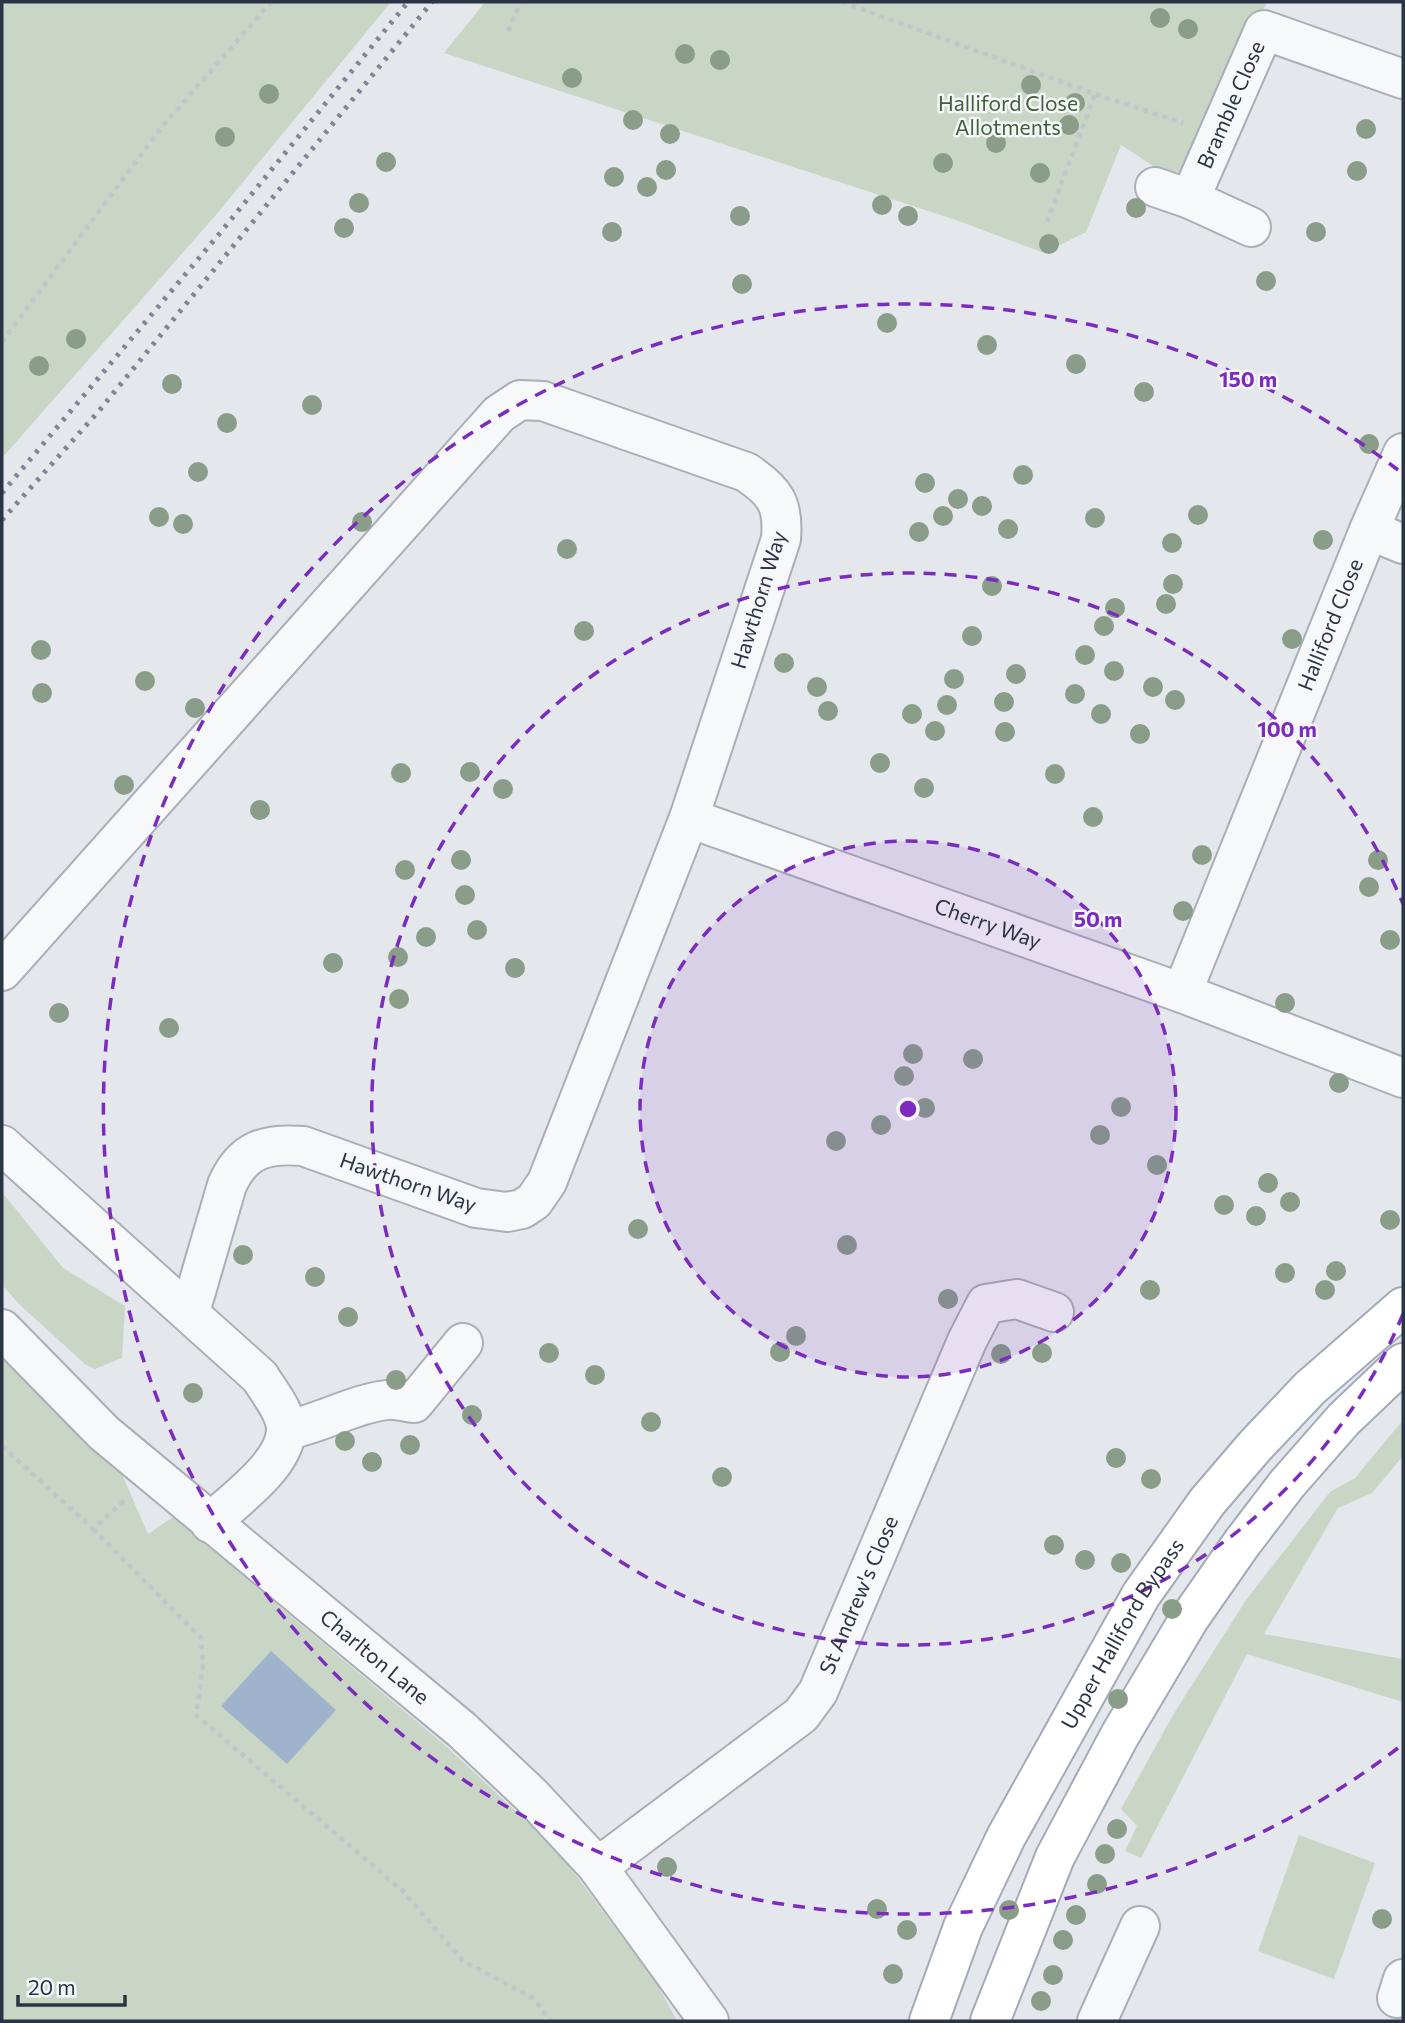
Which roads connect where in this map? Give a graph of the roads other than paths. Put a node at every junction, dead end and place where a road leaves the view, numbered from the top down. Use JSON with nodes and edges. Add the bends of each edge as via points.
{"nodes":[{"id":1,"x":1403,"y":79,"type":"edge"},
{"id":2,"x":1251,"y":227,"type":"dead end"},
{"id":3,"x":1403,"y":453,"type":"edge"},
{"id":4,"x":1386,"y":537,"type":"edge"},
{"id":5,"x":689,"y":818,"type":"junction"},
{"id":6,"x":2,"y":971,"type":"edge"},
{"id":7,"x":1182,"y":993,"type":"junction"},
{"id":8,"x":1403,"y":1078,"type":"edge"},
{"id":9,"x":2,"y":1145,"type":"edge"},
{"id":10,"x":1403,"y":1307,"type":"edge"},
{"id":11,"x":190,"y":1312,"type":"junction"},
{"id":12,"x":1054,"y":1312,"type":"dead end"},
{"id":13,"x":2,"y":1329,"type":"edge"},
{"id":14,"x":463,"y":1343,"type":"dead end"},
{"id":15,"x":1403,"y":1363,"type":"edge"},
{"id":16,"x":286,"y":1430,"type":"junction"},
{"id":17,"x":210,"y":1523,"type":"junction"},
{"id":18,"x":596,"y":1866,"type":"junction"},
{"id":19,"x":1140,"y":1926,"type":"dead end"},
{"id":20,"x":709,"y":2021,"type":"edge"},
{"id":21,"x":929,"y":2021,"type":"edge"},
{"id":22,"x":990,"y":2021,"type":"edge"},
{"id":23,"x":1097,"y":2021,"type":"edge"}],
"edges":[{"from":1,"to":2,"type":"street","name":"Bramble Close","via":[[1264,30],[1221,131],[1173,193]]},
{"from":3,"to":4,"type":"street","name":"Halliford Close"},
{"from":4,"to":7,"type":"street","name":"Halliford Close"},
{"from":5,"to":6,"type":"street","name":"Hawthorn Way","via":[[781,539],[778,501],[765,484],[746,472],[543,401],[520,400],[499,414]]},
{"from":5,"to":7,"type":"street","name":"Cherry Way"},
{"from":5,"to":11,"type":"street","name":"Hawthorn Way","via":[[547,1182],[534,1201],[507,1212],[475,1208],[303,1146],[268,1147],[236,1165]]},
{"from":7,"to":8,"type":"street","name":"Cherry Way"},
{"from":9,"to":11,"type":"street"},
{"from":10,"to":21,"type":"main road","name":"Upper Halliford Bypass","via":[[1310,1388],[1255,1446],[1208,1502],[1142,1595],[1006,1837],[963,1927]]},
{"from":11,"to":16,"type":"street","via":[[260,1377]]},
{"from":12,"to":18,"type":"street","name":"St Andrew's Close","via":[[1017,1299],[986,1304],[818,1692],[801,1714]]},
{"from":13,"to":17,"type":"street","name":"Charlton Lane","via":[[104,1433]]},
{"from":14,"to":16,"type":"street","via":[[414,1403],[388,1400]]},
{"from":15,"to":22,"type":"main road","via":[[1344,1419],[1287,1484],[1189,1619],[1055,1857]]},
{"from":16,"to":17,"type":"street","via":[[279,1453],[265,1472]]},
{"from":17,"to":18,"type":"street","name":"Charlton Lane","via":[[461,1730],[531,1795]]},
{"from":18,"to":20,"type":"street","name":"Charlton Lane"},
{"from":19,"to":23,"type":"street"}]}
